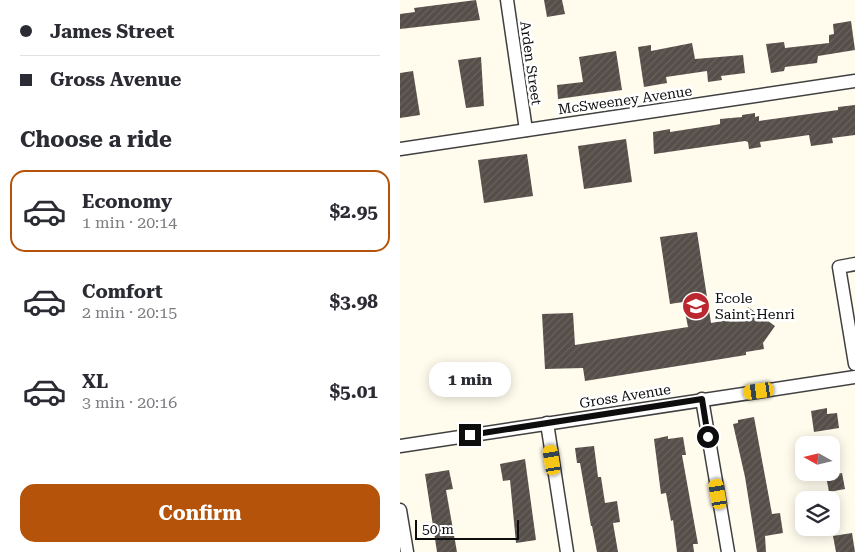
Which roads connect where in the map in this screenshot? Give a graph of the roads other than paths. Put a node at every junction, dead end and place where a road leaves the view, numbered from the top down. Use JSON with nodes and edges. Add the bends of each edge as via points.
{"nodes":[{"id":1,"x":507,"y":0,"type":"edge"},
{"id":2,"x":855,"y":81,"type":"edge"},
{"id":3,"x":526,"y":130,"type":"junction"},
{"id":4,"x":400,"y":149,"type":"edge"},
{"id":5,"x":855,"y":264,"type":"edge"},
{"id":6,"x":855,"y":364,"type":"edge"},
{"id":7,"x":855,"y":377,"type":"edge"},
{"id":8,"x":702,"y":399,"type":"junction"},
{"id":9,"x":547,"y":423,"type":"junction"},
{"id":10,"x":400,"y":446,"type":"edge"},
{"id":11,"x":400,"y":510,"type":"edge"},
{"id":12,"x":407,"y":552,"type":"edge"},
{"id":13,"x":567,"y":552,"type":"edge"},
{"id":14,"x":728,"y":552,"type":"edge"}],
"edges":[{"from":1,"to":3,"type":"street","name":"Arden Street"},
{"from":2,"to":3,"type":"street","name":"McSweeney Avenue"},
{"from":3,"to":4,"type":"street","name":"McSweeney Avenue"},
{"from":5,"to":6,"type":"street","via":[[839,267]]},
{"from":7,"to":8,"type":"street","name":"Gross Avenue"},
{"from":8,"to":9,"type":"street","name":"Gross Avenue"},
{"from":8,"to":14,"type":"street"},
{"from":9,"to":10,"type":"street","name":"Gross Avenue"},
{"from":9,"to":13,"type":"street"},
{"from":11,"to":12,"type":"street"}]}
